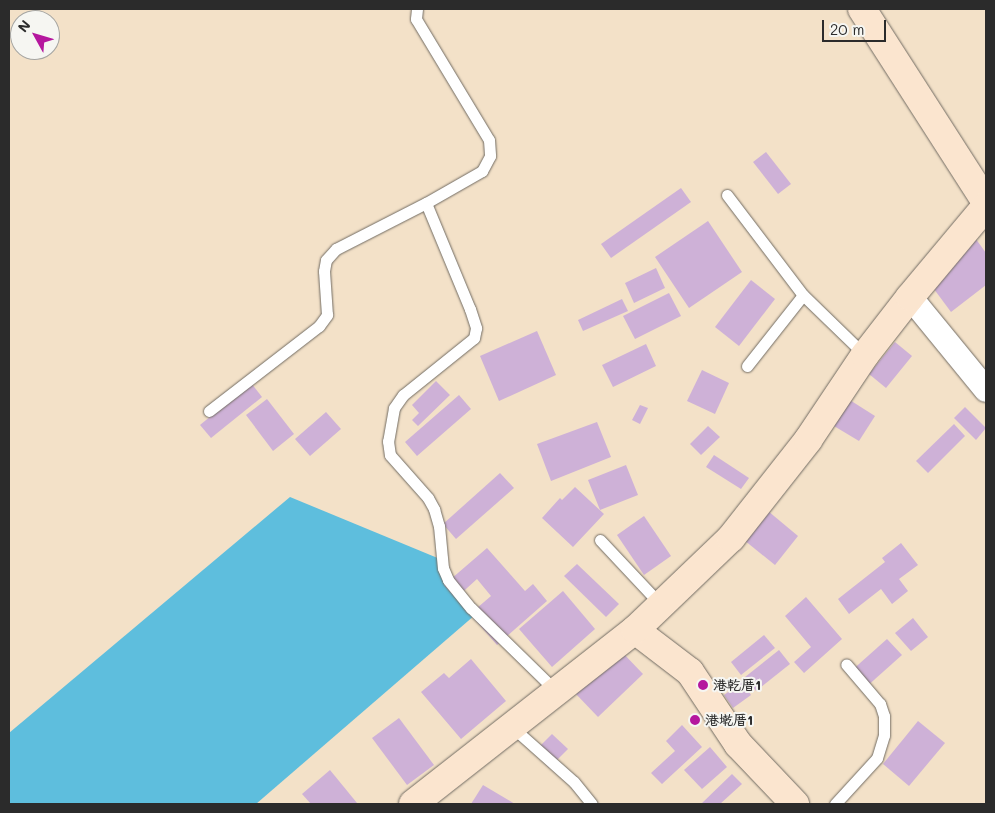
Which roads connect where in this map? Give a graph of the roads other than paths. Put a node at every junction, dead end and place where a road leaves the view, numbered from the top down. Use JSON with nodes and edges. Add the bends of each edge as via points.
{"nodes":[{"id":1,"x":417,"y":9,"type":"edge"},
{"id":2,"x":862,"y":9,"type":"edge"},
{"id":3,"x":727,"y":195,"type":"dead end"},
{"id":4,"x":986,"y":202,"type":"edge"},
{"id":5,"x":426,"y":204,"type":"junction"},
{"id":6,"x":986,"y":206,"type":"edge"},
{"id":7,"x":803,"y":295,"type":"junction"},
{"id":8,"x":910,"y":297,"type":"junction"},
{"id":9,"x":865,"y":355,"type":"junction"},
{"id":10,"x":747,"y":366,"type":"dead end"},
{"id":11,"x":986,"y":390,"type":"edge"},
{"id":12,"x":209,"y":411,"type":"dead end"},
{"id":13,"x":600,"y":540,"type":"dead end"},
{"id":14,"x":661,"y":605,"type":"junction"},
{"id":15,"x":635,"y":630,"type":"junction"},
{"id":16,"x":846,"y":664,"type":"dead end"},
{"id":17,"x":556,"y":690,"type":"junction"},
{"id":18,"x":511,"y":726,"type":"junction"},
{"id":19,"x":413,"y":804,"type":"edge"},
{"id":20,"x":592,"y":804,"type":"edge"},
{"id":21,"x":795,"y":804,"type":"edge"},
{"id":22,"x":835,"y":804,"type":"edge"}],
"edges":[{"from":1,"to":5,"type":"lane","via":[[416,19],[489,140],[490,156],[482,171]]},
{"from":2,"to":4,"type":"street"},
{"from":3,"to":7,"type":"lane"},
{"from":5,"to":12,"type":"lane","via":[[336,249],[326,260],[327,315],[320,326]]},
{"from":5,"to":17,"type":"lane","via":[[476,328],[474,338],[403,395],[390,425],[390,455],[428,498],[434,510],[443,568],[448,580],[471,608]]},
{"from":6,"to":8,"type":"street"},
{"from":7,"to":9,"type":"lane"},
{"from":7,"to":10,"type":"lane"},
{"from":8,"to":9,"type":"street"},
{"from":8,"to":11,"type":"street"},
{"from":9,"to":14,"type":"street","via":[[808,440],[755,510],[732,538]]},
{"from":13,"to":14,"type":"lane"},
{"from":14,"to":15,"type":"street"},
{"from":15,"to":17,"type":"street"},
{"from":15,"to":21,"type":"street","via":[[690,672],[738,744]]},
{"from":16,"to":22,"type":"lane","via":[[880,704],[884,734],[877,758]]},
{"from":17,"to":18,"type":"street"},
{"from":18,"to":19,"type":"street"},
{"from":18,"to":20,"type":"lane","via":[[574,782]]}]}
